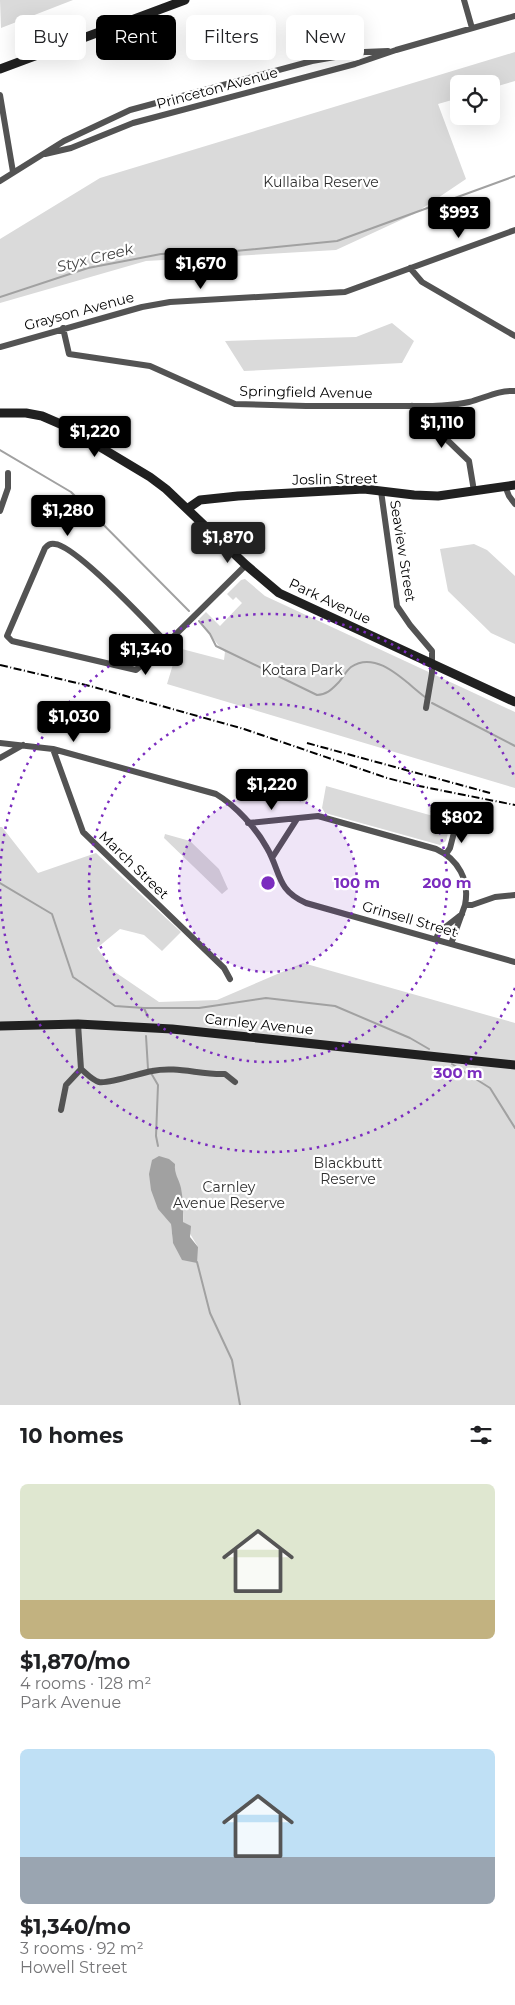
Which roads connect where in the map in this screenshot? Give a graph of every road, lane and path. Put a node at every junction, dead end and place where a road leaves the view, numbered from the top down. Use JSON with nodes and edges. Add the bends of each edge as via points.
{"nodes":[{"id":1,"x":185,"y":0,"type":"edge"},
{"id":2,"x":464,"y":0,"type":"edge"},
{"id":3,"x":515,"y":16,"type":"edge"},
{"id":4,"x":472,"y":28,"type":"junction"},
{"id":5,"x":396,"y":50,"type":"junction"},
{"id":6,"x":0,"y":69,"type":"edge"},
{"id":7,"x":0,"y":95,"type":"edge"},
{"id":8,"x":46,"y":154,"type":"junction"},
{"id":9,"x":13,"y":172,"type":"junction"},
{"id":10,"x":0,"y":181,"type":"edge"},
{"id":11,"x":515,"y":230,"type":"edge"},
{"id":12,"x":410,"y":268,"type":"junction"},
{"id":13,"x":63,"y":328,"type":"junction"},
{"id":14,"x":515,"y":336,"type":"edge"},
{"id":15,"x":0,"y":347,"type":"edge"},
{"id":16,"x":515,"y":391,"type":"edge"},
{"id":17,"x":412,"y":406,"type":"junction"},
{"id":18,"x":0,"y":413,"type":"edge"},
{"id":19,"x":8,"y":474,"type":"dead end"},
{"id":20,"x":505,"y":486,"type":"junction"},
{"id":21,"x":515,"y":486,"type":"edge"},
{"id":22,"x":381,"y":491,"type":"junction"},
{"id":23,"x":474,"y":491,"type":"junction"},
{"id":24,"x":515,"y":504,"type":"edge"},
{"id":25,"x":187,"y":509,"type":"junction"},
{"id":26,"x":0,"y":511,"type":"edge"},
{"id":27,"x":246,"y":565,"type":"junction"},
{"id":28,"x":167,"y":643,"type":"junction"},
{"id":29,"x":433,"y":664,"type":"junction"},
{"id":30,"x":515,"y":702,"type":"edge"},
{"id":31,"x":426,"y":708,"type":"dead end"},
{"id":32,"x":0,"y":743,"type":"edge"},
{"id":33,"x":23,"y":745,"type":"junction"},
{"id":34,"x":53,"y":749,"type":"junction"},
{"id":35,"x":0,"y":758,"type":"edge"},
{"id":36,"x":297,"y":819,"type":"junction"},
{"id":37,"x":248,"y":823,"type":"junction"},
{"id":38,"x":456,"y":825,"type":"dead end"},
{"id":39,"x":446,"y":854,"type":"junction"},
{"id":40,"x":272,"y":858,"type":"junction"},
{"id":41,"x":515,"y":895,"type":"edge"},
{"id":42,"x":465,"y":905,"type":"junction"},
{"id":43,"x":462,"y":914,"type":"junction"},
{"id":44,"x":436,"y":939,"type":"junction"},
{"id":45,"x":452,"y":944,"type":"junction"},
{"id":46,"x":515,"y":962,"type":"edge"},
{"id":47,"x":230,"y":979,"type":"dead end"},
{"id":48,"x":78,"y":1024,"type":"junction"},
{"id":49,"x":0,"y":1026,"type":"edge"},
{"id":50,"x":515,"y":1065,"type":"edge"},
{"id":51,"x":81,"y":1068,"type":"junction"},
{"id":52,"x":234,"y":1082,"type":"dead end"},
{"id":53,"x":61,"y":1110,"type":"dead end"}],
"edges":[{"from":1,"to":6,"type":"main road"},
{"from":2,"to":4,"type":"street"},
{"from":3,"to":4,"type":"street","name":"Princeton Avenue"},
{"from":4,"to":5,"type":"street","name":"Princeton Avenue"},
{"from":5,"to":8,"type":"street","name":"Princeton Avenue","via":[[133,124]]},
{"from":5,"to":8,"type":"street","name":"Princeton Avenue","via":[[312,61],[130,110],[64,141]]},
{"from":7,"to":9,"type":"street"},
{"from":8,"to":9,"type":"street","name":"Princeton Avenue"},
{"from":9,"to":10,"type":"street","name":"Princeton Avenue"},
{"from":11,"to":12,"type":"street","name":"Grayson Avenue"},
{"from":12,"to":13,"type":"street","name":"Grayson Avenue","via":[[345,292],[170,302]]},
{"from":12,"to":14,"type":"street","via":[[422,282]]},
{"from":13,"to":15,"type":"street","name":"Grayson Avenue"},
{"from":13,"to":17,"type":"street","name":"Springfield Avenue","via":[[69,354],[150,366],[235,404]]},
{"from":16,"to":17,"type":"street","name":"Springfield Avenue","via":[[499,392],[453,405]]},
{"from":17,"to":23,"type":"street","via":[[469,461]]},
{"from":18,"to":25,"type":"main road","name":"Park Avenue","via":[[42,416],[65,426],[150,477]]},
{"from":19,"to":26,"type":"street","via":[[8,488]]},
{"from":20,"to":21,"type":"main road","name":"Joslin Street"},
{"from":20,"to":23,"type":"main road","name":"Joslin Street"},
{"from":20,"to":24,"type":"street"},
{"from":22,"to":23,"type":"main road","name":"Joslin Street","via":[[426,496]]},
{"from":22,"to":25,"type":"main road","name":"Joslin Street","via":[[364,489],[218,498],[196,502]]},
{"from":22,"to":29,"type":"street","name":"Seaview Street","via":[[397,606],[432,651]]},
{"from":25,"to":27,"type":"main road","name":"Park Avenue"},
{"from":27,"to":28,"type":"street"},
{"from":27,"to":29,"type":"main road","name":"Park Avenue","via":[[286,597]]},
{"from":28,"to":28,"type":"street","via":[[83,560],[50,540],[7,633],[8,639],[22,644],[136,670]]},
{"from":29,"to":30,"type":"main road","name":"Park Avenue"},
{"from":29,"to":31,"type":"street"},
{"from":32,"to":33,"type":"street","name":"Grinsell Street"},
{"from":33,"to":34,"type":"street","name":"Grinsell Street"},
{"from":33,"to":35,"type":"street"},
{"from":34,"to":37,"type":"street","name":"Grinsell Street","via":[[214,793]]},
{"from":34,"to":47,"type":"street","name":"March Street","via":[[83,832],[224,968]]},
{"from":36,"to":37,"type":"street"},
{"from":36,"to":39,"type":"street","via":[[327,818]]},
{"from":36,"to":40,"type":"street"},
{"from":37,"to":40,"type":"street","name":"Grinsell Street"},
{"from":38,"to":39,"type":"street"},
{"from":39,"to":42,"type":"street","via":[[456,863],[464,878]]},
{"from":40,"to":44,"type":"street","name":"Grinsell Street","via":[[282,884],[299,900]]},
{"from":41,"to":42,"type":"street"},
{"from":42,"to":43,"type":"street"},
{"from":43,"to":44,"type":"street","via":[[439,932]]},
{"from":43,"to":45,"type":"street"},
{"from":44,"to":45,"type":"street","name":"Grinsell Street"},
{"from":45,"to":46,"type":"street","name":"Grinsell Street"},
{"from":48,"to":49,"type":"main road","name":"Carnley Avenue"},
{"from":48,"to":50,"type":"main road","name":"Carnley Avenue","via":[[172,1029]]},
{"from":48,"to":51,"type":"street"},
{"from":51,"to":52,"type":"street","via":[[101,1082],[174,1068],[225,1074]]},
{"from":51,"to":53,"type":"street","via":[[66,1085]]}]}
